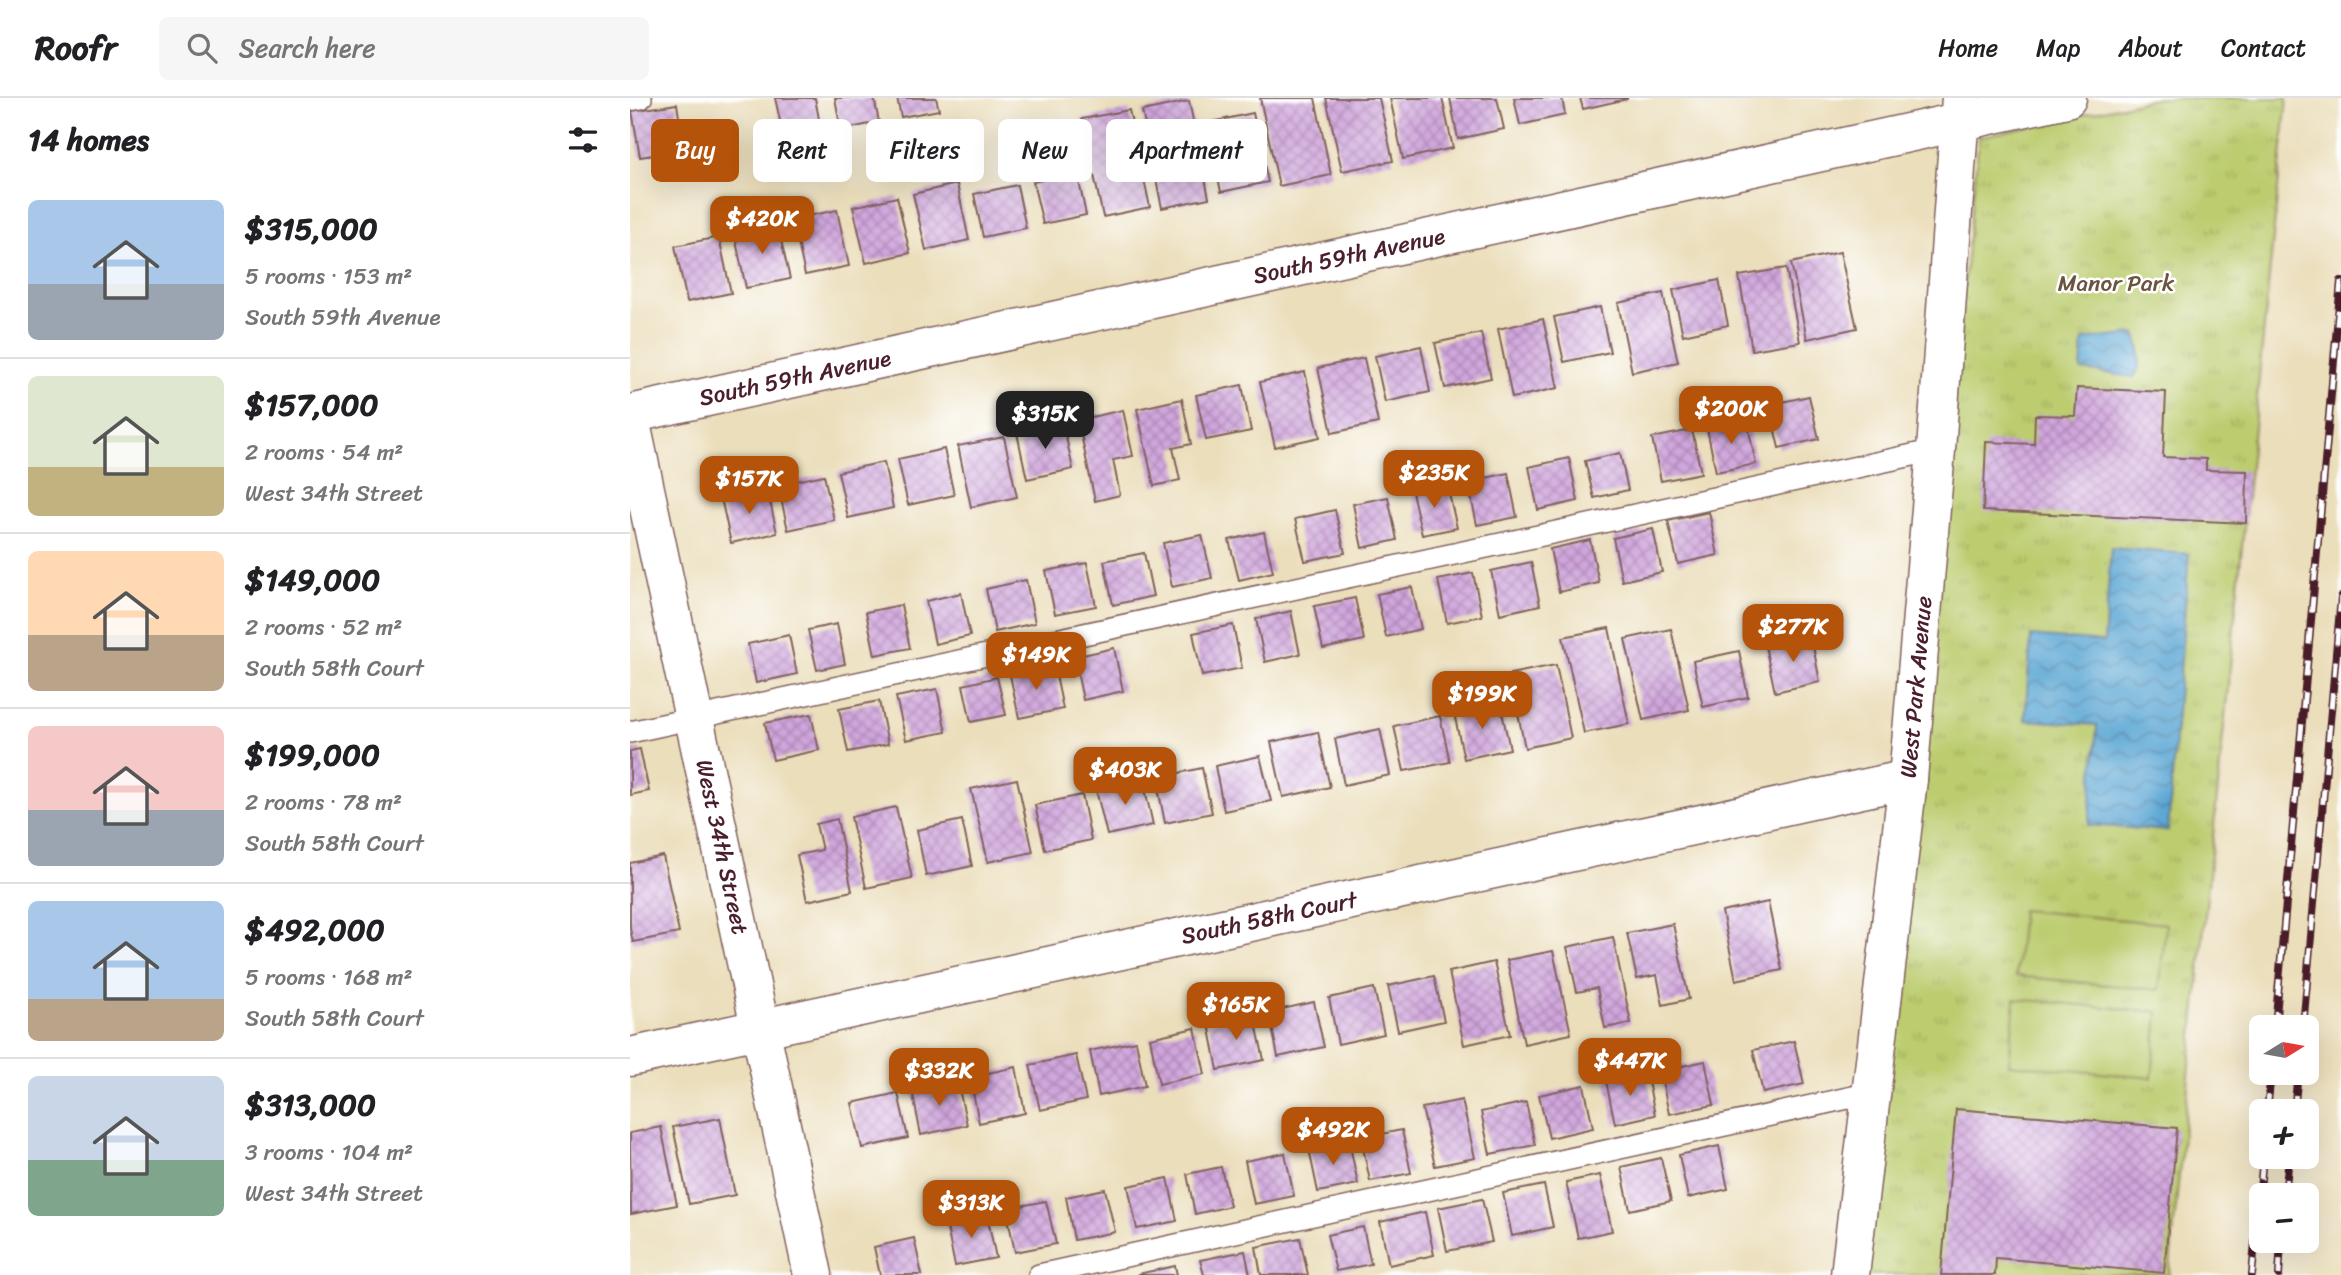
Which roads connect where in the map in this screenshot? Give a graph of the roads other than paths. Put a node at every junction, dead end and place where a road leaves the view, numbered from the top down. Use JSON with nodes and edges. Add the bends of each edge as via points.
{"nodes":[{"id":1,"x":641,"y":98,"type":"edge"},
{"id":2,"x":2067,"y":98,"type":"edge"},
{"id":3,"x":630,"y":100,"type":"edge"},
{"id":4,"x":1960,"y":110,"type":"edge"},
{"id":5,"x":630,"y":416,"type":"edge"},
{"id":6,"x":1936,"y":450,"type":"junction"},
{"id":7,"x":694,"y":718,"type":"junction"},
{"id":8,"x":630,"y":732,"type":"edge"},
{"id":9,"x":1908,"y":779,"type":"junction"},
{"id":10,"x":761,"y":1028,"type":"junction"},
{"id":11,"x":630,"y":1056,"type":"edge"},
{"id":12,"x":1871,"y":1093,"type":"junction"},
{"id":13,"x":813,"y":1275,"type":"edge"},
{"id":14,"x":1039,"y":1275,"type":"edge"},
{"id":15,"x":1850,"y":1275,"type":"edge"}],
"edges":[{"from":1,"to":3,"type":"lane"},
{"from":2,"to":4,"type":"street","name":"South 59th Avenue"},
{"from":4,"to":5,"type":"street","name":"South 59th Avenue"},
{"from":4,"to":6,"type":"street","name":"West Park Avenue"},
{"from":5,"to":7,"type":"street","name":"West 34th Street"},
{"from":6,"to":7,"type":"lane"},
{"from":6,"to":9,"type":"street","name":"West Park Avenue"},
{"from":7,"to":8,"type":"lane"},
{"from":7,"to":10,"type":"street","name":"West 34th Street"},
{"from":9,"to":10,"type":"street","name":"South 58th Court"},
{"from":9,"to":12,"type":"street","name":"West Park Avenue"},
{"from":10,"to":11,"type":"street","name":"South 58th Court"},
{"from":10,"to":13,"type":"street","name":"West 34th Street"},
{"from":12,"to":14,"type":"lane"},
{"from":12,"to":15,"type":"street","name":"West Park Avenue"}]}
